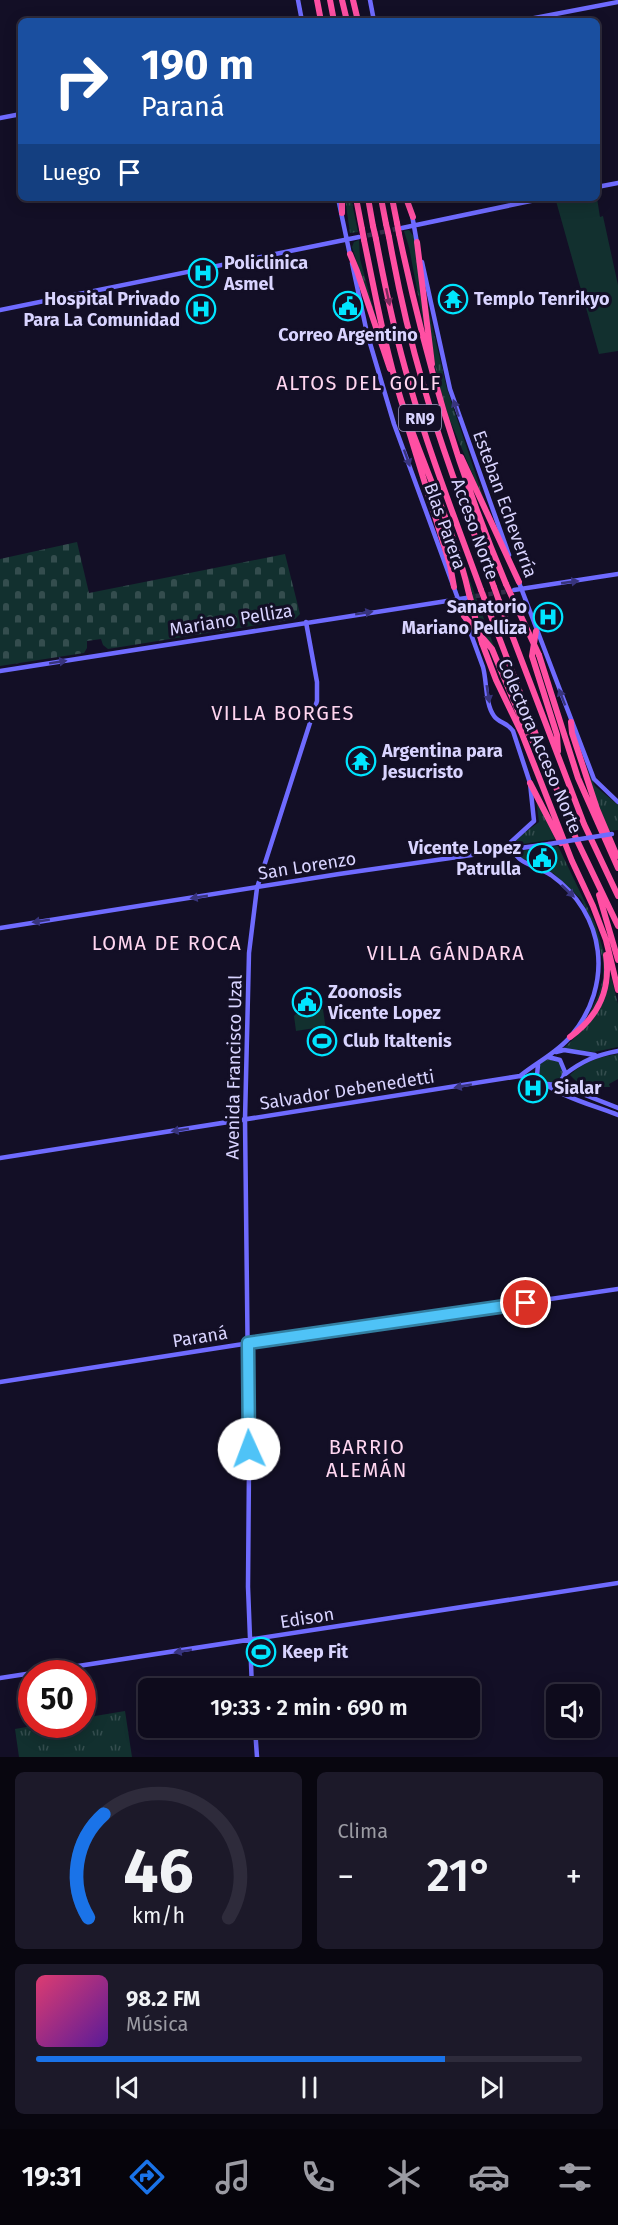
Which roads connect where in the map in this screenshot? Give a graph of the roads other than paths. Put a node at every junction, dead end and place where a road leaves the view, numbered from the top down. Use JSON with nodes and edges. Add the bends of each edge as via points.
{"nodes":[{"id":1,"x":298,"y":0,"type":"edge"},
{"id":2,"x":317,"y":0,"type":"edge"},
{"id":3,"x":330,"y":0,"type":"edge"},
{"id":4,"x":342,"y":0,"type":"edge"},
{"id":5,"x":353,"y":0,"type":"edge"},
{"id":6,"x":370,"y":0,"type":"edge"},
{"id":7,"x":618,"y":2,"type":"edge"},
{"id":8,"x":301,"y":18,"type":"edge"},
{"id":9,"x":320,"y":18,"type":"edge"},
{"id":10,"x":333,"y":18,"type":"edge"},
{"id":11,"x":346,"y":18,"type":"edge"},
{"id":12,"x":357,"y":18,"type":"edge"},
{"id":13,"x":373,"y":18,"type":"edge"},
{"id":14,"x":535,"y":18,"type":"edge"},
{"id":15,"x":18,"y":115,"type":"edge"},
{"id":16,"x":0,"y":118,"type":"edge"},
{"id":17,"x":618,"y":183,"type":"edge"},
{"id":18,"x":600,"y":186,"type":"edge"},
{"id":19,"x":340,"y":201,"type":"edge"},
{"id":20,"x":357,"y":201,"type":"edge"},
{"id":21,"x":369,"y":201,"type":"edge"},
{"id":22,"x":382,"y":201,"type":"edge"},
{"id":23,"x":393,"y":201,"type":"edge"},
{"id":24,"x":409,"y":201,"type":"edge"},
{"id":25,"x":531,"y":201,"type":"edge"},
{"id":26,"x":342,"y":213,"type":"joint"},
{"id":27,"x":413,"y":217,"type":"joint"},
{"id":28,"x":414,"y":226,"type":"junction"},
{"id":29,"x":399,"y":228,"type":"junction"},
{"id":30,"x":362,"y":238,"type":"junction"},
{"id":31,"x":347,"y":240,"type":"junction"},
{"id":32,"x":417,"y":242,"type":"junction"},
{"id":33,"x":350,"y":254,"type":"junction"},
{"id":34,"x":0,"y":310,"type":"edge"},
{"id":35,"x":436,"y":388,"type":"junction"},
{"id":36,"x":401,"y":399,"type":"junction"},
{"id":37,"x":446,"y":423,"type":"junction"},
{"id":38,"x":618,"y":574,"type":"edge"},
{"id":39,"x":519,"y":582,"type":"junction"},
{"id":40,"x":454,"y":588,"type":"junction"},
{"id":41,"x":521,"y":589,"type":"junction"},
{"id":42,"x":514,"y":590,"type":"tunnel mouth"},
{"id":43,"x":467,"y":596,"type":"junction"},
{"id":44,"x":458,"y":599,"type":"junction"},
{"id":45,"x":464,"y":616,"type":"junction"},
{"id":46,"x":306,"y":622,"type":"junction"},
{"id":47,"x":536,"y":631,"type":"junction"},
{"id":48,"x":0,"y":671,"type":"edge"},
{"id":49,"x":571,"y":722,"type":"junction"},
{"id":50,"x":558,"y":757,"type":"junction"},
{"id":51,"x":551,"y":775,"type":"junction"},
{"id":52,"x":530,"y":783,"type":"junction"},
{"id":53,"x":618,"y":802,"type":"edge"},
{"id":54,"x":615,"y":833,"type":"edge"},
{"id":55,"x":512,"y":848,"type":"junction"},
{"id":56,"x":618,"y":860,"type":"edge"},
{"id":57,"x":618,"y":868,"type":"edge"},
{"id":58,"x":578,"y":872,"type":"junction"},
{"id":59,"x":594,"y":877,"type":"junction"},
{"id":60,"x":257,"y":888,"type":"junction"},
{"id":61,"x":618,"y":896,"type":"edge"},
{"id":62,"x":618,"y":926,"type":"edge"},
{"id":63,"x":0,"y":928,"type":"edge"},
{"id":64,"x":601,"y":928,"type":"junction"},
{"id":65,"x":618,"y":960,"type":"edge"},
{"id":66,"x":618,"y":990,"type":"edge"},
{"id":67,"x":570,"y":1037,"type":"junction"},
{"id":68,"x":618,"y":1051,"type":"edge"},
{"id":69,"x":550,"y":1055,"type":"junction"},
{"id":70,"x":597,"y":1055,"type":"junction"},
{"id":71,"x":539,"y":1062,"type":"junction"},
{"id":72,"x":520,"y":1076,"type":"junction"},
{"id":73,"x":563,"y":1077,"type":"junction"},
{"id":74,"x":544,"y":1083,"type":"junction"},
{"id":75,"x":618,"y":1108,"type":"edge"},
{"id":76,"x":618,"y":1115,"type":"edge"},
{"id":77,"x":245,"y":1120,"type":"junction"},
{"id":78,"x":0,"y":1158,"type":"edge"},
{"id":79,"x":618,"y":1290,"type":"edge"},
{"id":80,"x":248,"y":1343,"type":"junction"},
{"id":81,"x":0,"y":1382,"type":"edge"},
{"id":82,"x":618,"y":1583,"type":"edge"},
{"id":83,"x":249,"y":1641,"type":"junction"},
{"id":84,"x":0,"y":1678,"type":"edge"},
{"id":85,"x":251,"y":1678,"type":"edge"},
{"id":86,"x":256,"y":1738,"type":"edge"},
{"id":87,"x":257,"y":1757,"type":"edge"}],
"edges":[{"from":1,"to":8,"type":"street"},
{"from":2,"to":9,"type":"highway"},
{"from":3,"to":10,"type":"highway"},
{"from":4,"to":11,"type":"highway"},
{"from":5,"to":12,"type":"highway"},
{"from":6,"to":13,"type":"street"},
{"from":7,"to":14,"type":"street"},
{"from":15,"to":16,"type":"street"},
{"from":17,"to":18,"type":"street"},
{"from":19,"to":26,"type":"highway"},
{"from":20,"to":30,"type":"highway","name":"Colectora Acceso Norte","bridge":true},
{"from":21,"to":51,"type":"highway","name":"Acceso Norte","number":"RN9","one_way":true,"bridge":true,"via":[[387,298],[436,467]]},
{"from":22,"to":50,"type":"highway","name":"Acceso Norte","number":"RN9","bridge":true,"via":[[423,385],[454,480]]},
{"from":23,"to":29,"type":"highway","name":"Colectora Acceso Norte"},
{"from":24,"to":27,"type":"highway"},
{"from":25,"to":28,"type":"street"},
{"from":26,"to":31,"type":"street","name":"Blas Parera"},
{"from":27,"to":28,"type":"street","name":"Esteban Echeverría"},
{"from":28,"to":29,"type":"street"},
{"from":28,"to":32,"type":"street","name":"Esteban Echeverría"},
{"from":29,"to":35,"type":"highway","name":"Colectora Acceso Norte","via":[[418,324]]},
{"from":30,"to":31,"type":"street"},
{"from":30,"to":36,"type":"highway","name":"Colectora Acceso Norte"},
{"from":31,"to":33,"type":"street","name":"Blas Parera"},
{"from":31,"to":34,"type":"street"},
{"from":32,"to":35,"type":"highway"},
{"from":39,"to":32,"type":"street","name":"Esteban Echeverría","one_way":true,"via":[[450,389]]},
{"from":33,"to":36,"type":"highway"},
{"from":33,"to":40,"type":"street","name":"Blas Parera","one_way":true,"via":[[367,333],[394,424]]},
{"from":35,"to":37,"type":"highway","name":"Colectora Acceso Norte"},
{"from":36,"to":40,"type":"highway"},
{"from":36,"to":43,"type":"highway","name":"Colectora Acceso Norte","via":[[459,561]]},
{"from":37,"to":39,"type":"highway"},
{"from":37,"to":57,"type":"highway","name":"Colectora Acceso Norte","bridge":true,"via":[[475,507],[539,655],[578,778]]},
{"from":41,"to":38,"type":"street","one_way":true},
{"from":39,"to":41,"type":"street","name":"Esteban Echeverría"},
{"from":40,"to":44,"type":"street","name":"Blas Parera"},
{"from":41,"to":42,"type":"street"},
{"from":41,"to":47,"type":"street","name":"Esteban Echeverría"},
{"from":43,"to":44,"type":"street","name":"Mariano Pelliza"},
{"from":43,"to":58,"type":"highway","name":"Colectora Acceso Norte","bridge":true,"via":[[496,680]]},
{"from":44,"to":45,"type":"street","name":"Blas Parera"},
{"from":46,"to":44,"type":"street","name":"Mariano Pelliza","one_way":true},
{"from":45,"to":51,"type":"highway","via":[[492,649],[523,723]]},
{"from":45,"to":52,"type":"street","name":"Blas Parera","one_way":true,"via":[[483,667],[490,709],[513,731]]},
{"from":48,"to":46,"type":"street","name":"Mariano Pelliza","one_way":true},
{"from":46,"to":60,"type":"street","name":"Avenida Francisco Uzal","via":[[317,701]]},
{"from":49,"to":47,"type":"street","name":"Esteban Echeverría","one_way":true},
{"from":47,"to":50,"type":"highway","via":[[532,656],[557,735]]},
{"from":49,"to":53,"type":"street","name":"Esteban Echeverría","via":[[594,779]]},
{"from":49,"to":56,"type":"highway","via":[[597,808]]},
{"from":50,"to":61,"type":"highway","name":"Acceso Norte","number":"RN9","via":[[587,832]]},
{"from":51,"to":59,"type":"highway","name":"Acceso Norte","number":"RN9"},
{"from":52,"to":55,"type":"street","name":"Blas Parera","via":[[534,821],[511,842]]},
{"from":52,"to":58,"type":"highway"},
{"from":54,"to":55,"type":"street","name":"San Lorenzo","bridge":true},
{"from":55,"to":60,"type":"street","name":"San Lorenzo"},
{"from":55,"to":67,"type":"street","one_way":true,"via":[[519,860],[551,875],[576,899],[597,946],[600,970],[595,997]]},
{"from":58,"to":64,"type":"highway","name":"Colectora Acceso Norte"},
{"from":59,"to":62,"type":"highway","name":"Acceso Norte","number":"RN9"},
{"from":59,"to":65,"type":"highway"},
{"from":60,"to":63,"type":"street","name":"San Lorenzo","one_way":true},
{"from":60,"to":77,"type":"street","name":"Avenida Francisco Uzal","via":[[249,953]]},
{"from":64,"to":66,"type":"highway","name":"Colectora Acceso Norte"},
{"from":64,"to":67,"type":"highway","via":[[607,971],[605,993],[593,1016]]},
{"from":67,"to":69,"type":"street"},
{"from":68,"to":70,"type":"street"},
{"from":69,"to":70,"type":"street","via":[[564,1050]]},
{"from":69,"to":71,"type":"street"},
{"from":69,"to":73,"type":"street","via":[[562,1062]]},
{"from":70,"to":73,"type":"street"},
{"from":71,"to":72,"type":"street","name":"Salvador Debenedetti"},
{"from":71,"to":74,"type":"street","via":[[537,1075]]},
{"from":72,"to":74,"type":"street","name":"Salvador Debenedetti"},
{"from":72,"to":77,"type":"street","name":"Salvador Debenedetti","one_way":true},
{"from":73,"to":74,"type":"street","via":[[555,1084]]},
{"from":73,"to":75,"type":"street","via":[[570,1089]]},
{"from":74,"to":76,"type":"street"},
{"from":77,"to":78,"type":"street","name":"Salvador Debenedetti","one_way":true},
{"from":77,"to":80,"type":"street","name":"Avenida Francisco Uzal"},
{"from":79,"to":80,"type":"street","name":"Paraná"},
{"from":80,"to":81,"type":"street","name":"Paraná"},
{"from":80,"to":83,"type":"street","name":"Avenida Francisco Uzal"},
{"from":82,"to":83,"type":"street","name":"Edison"},
{"from":83,"to":84,"type":"street","name":"Edison","one_way":true},
{"from":83,"to":85,"type":"street","name":"Avenida Francisco Uzal"},
{"from":86,"to":87,"type":"street"}]}
